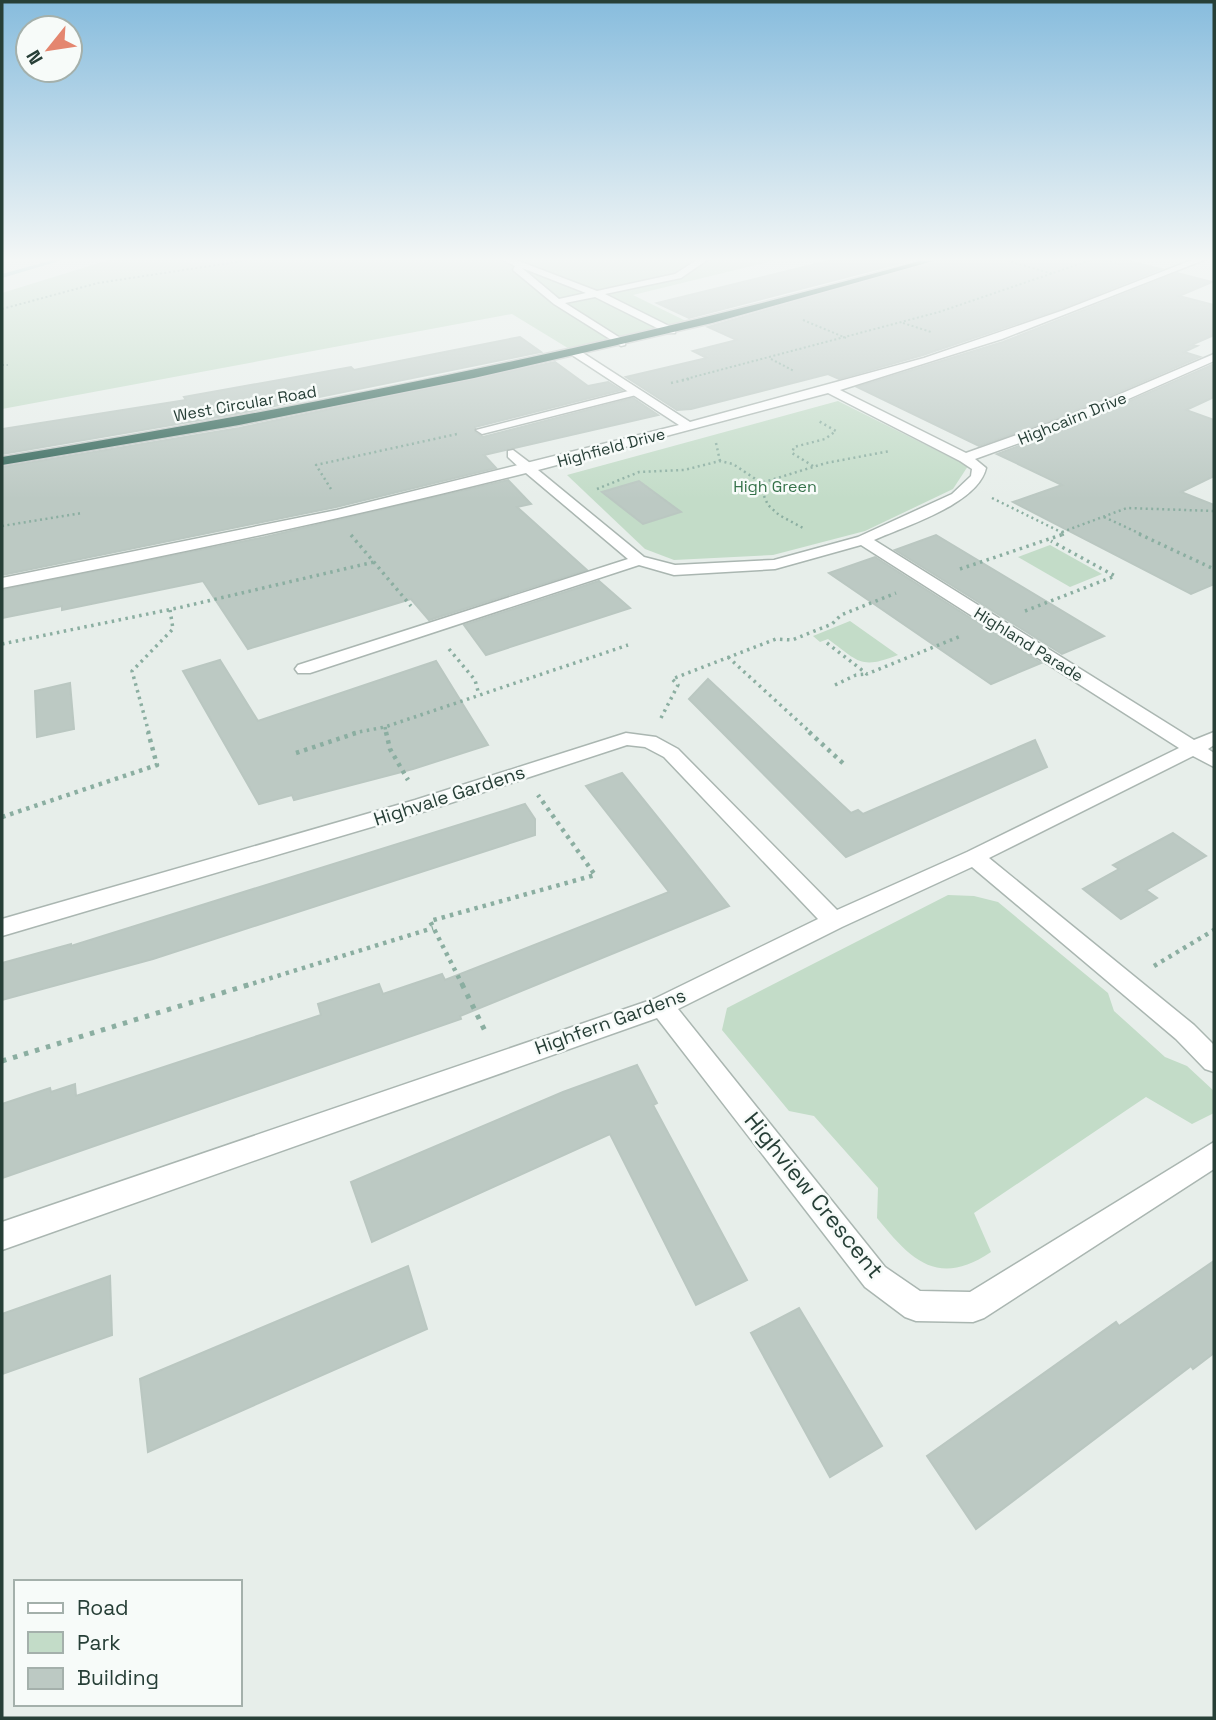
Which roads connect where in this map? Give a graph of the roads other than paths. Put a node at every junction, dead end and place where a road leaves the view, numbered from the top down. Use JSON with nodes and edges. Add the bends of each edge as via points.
{"nodes":[{"id":1,"x":613,"y":338,"type":"edge"},
{"id":2,"x":641,"y":338,"type":"edge"},
{"id":3,"x":992,"y":338,"type":"edge"},
{"id":4,"x":621,"y":343,"type":"junction"},
{"id":5,"x":576,"y":353,"type":"junction"},
{"id":6,"x":1214,"y":357,"type":"edge"},
{"id":7,"x":829,"y":389,"type":"junction"},
{"id":8,"x":636,"y":392,"type":"junction"},
{"id":9,"x":688,"y":426,"type":"junction"},
{"id":10,"x":482,"y":430,"type":"road end"},
{"id":11,"x":513,"y":454,"type":"dead end"},
{"id":12,"x":965,"y":458,"type":"junction"},
{"id":13,"x":2,"y":461,"type":"edge"},
{"id":14,"x":529,"y":469,"type":"junction"},
{"id":15,"x":863,"y":540,"type":"junction"},
{"id":16,"x":639,"y":560,"type":"junction"},
{"id":17,"x":2,"y":583,"type":"edge"},
{"id":18,"x":304,"y":669,"type":"dead end"},
{"id":19,"x":1208,"y":749,"type":"edge"},
{"id":20,"x":974,"y":857,"type":"junction"},
{"id":21,"x":834,"y":920,"type":"junction"},
{"id":22,"x":2,"y":927,"type":"edge"},
{"id":23,"x":662,"y":1006,"type":"junction"},
{"id":24,"x":1214,"y":1061,"type":"edge"},
{"id":25,"x":1214,"y":1154,"type":"edge"},
{"id":26,"x":2,"y":1236,"type":"edge"}],
"edges":[{"from":1,"to":4,"type":"street"},
{"from":2,"to":4,"type":"highway","name":"West Circular Road"},
{"from":3,"to":7,"type":"street","name":"Highfield Drive"},
{"from":4,"to":5,"type":"highway","name":"West Circular Road"},
{"from":5,"to":8,"type":"street"},
{"from":5,"to":13,"type":"highway","name":"West Circular Road","via":[[256,417]]},
{"from":6,"to":12,"type":"street","name":"Highcairn Drive","via":[[1068,421]]},
{"from":7,"to":9,"type":"street","name":"Highfield Drive"},
{"from":7,"to":12,"type":"street"},
{"from":8,"to":9,"type":"street"},
{"from":8,"to":10,"type":"street"},
{"from":9,"to":14,"type":"street","name":"Highfield Drive"},
{"from":11,"to":14,"type":"street"},
{"from":12,"to":15,"type":"street","via":[[979,468],[977,477],[957,496]]},
{"from":14,"to":16,"type":"street"},
{"from":14,"to":17,"type":"street","name":"Highfield Drive"},
{"from":15,"to":16,"type":"street","via":[[775,564],[674,570]]},
{"from":15,"to":19,"type":"street","name":"Highland Parade"},
{"from":16,"to":18,"type":"street"},
{"from":19,"to":20,"type":"street","name":"Highfern Gardens"},
{"from":20,"to":21,"type":"street","name":"Highfern Gardens"},
{"from":20,"to":24,"type":"street"},
{"from":21,"to":22,"type":"street","name":"Highvale Gardens","via":[[671,753],[649,741],[626,739],[352,826]]},
{"from":21,"to":23,"type":"street","name":"Highfern Gardens"},
{"from":23,"to":25,"type":"street","name":"Highview Crescent","via":[[876,1277],[916,1306],[973,1307]]},
{"from":23,"to":26,"type":"street","name":"Highfern Gardens"}]}
